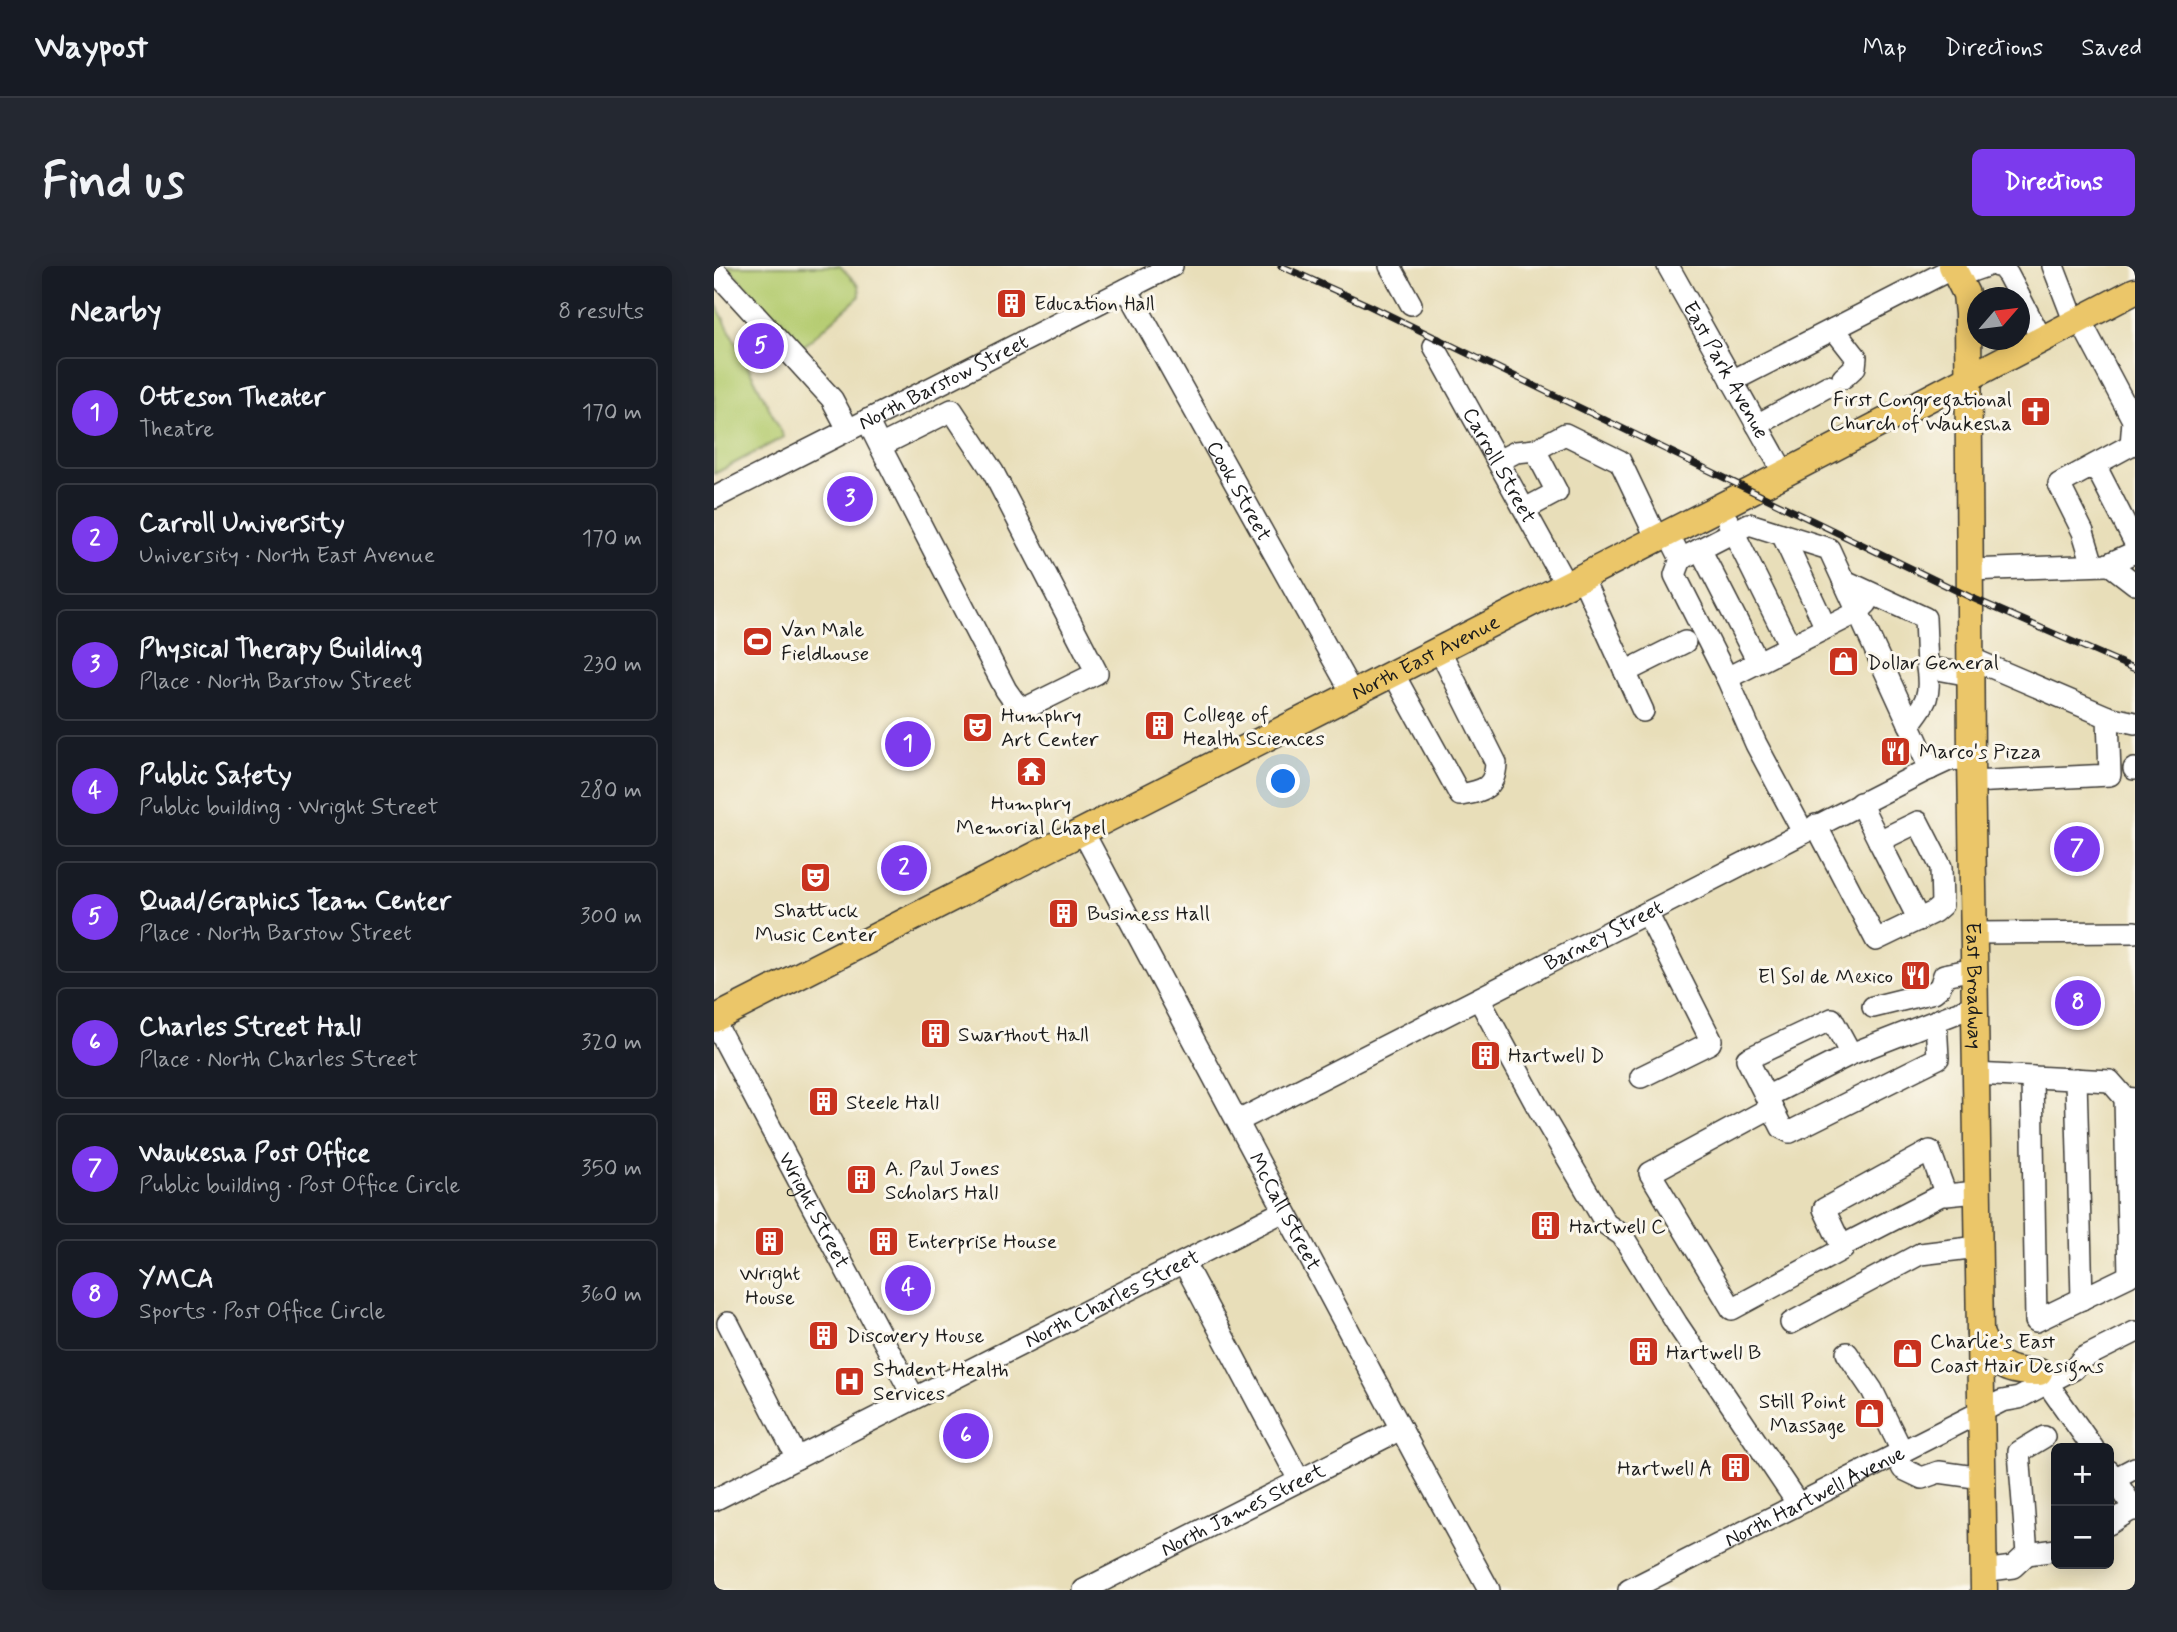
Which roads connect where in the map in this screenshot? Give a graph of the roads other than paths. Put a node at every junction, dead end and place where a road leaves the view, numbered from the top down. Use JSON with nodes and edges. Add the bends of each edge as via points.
{"nodes":[{"id":1,"x":1172,"y":266,"type":"edge"},
{"id":2,"x":1390,"y":266,"type":"edge"},
{"id":3,"x":1986,"y":266,"type":"edge"},
{"id":4,"x":1997,"y":266,"type":"edge"},
{"id":5,"x":2053,"y":266,"type":"edge"},
{"id":6,"x":1672,"y":267,"type":"edge"},
{"id":7,"x":714,"y":270,"type":"edge"},
{"id":8,"x":1954,"y":270,"type":"edge"},
{"id":9,"x":1127,"y":289,"type":"junction"},
{"id":10,"x":2135,"y":291,"type":"edge"},
{"id":11,"x":1411,"y":304,"type":"dead end"},
{"id":12,"x":2078,"y":321,"type":"junction"},
{"id":13,"x":1834,"y":329,"type":"junction"},
{"id":14,"x":2042,"y":340,"type":"junction"},
{"id":15,"x":1433,"y":346,"type":"dead end"},
{"id":16,"x":1967,"y":380,"type":"junction"},
{"id":17,"x":1732,"y":381,"type":"junction"},
{"id":18,"x":2134,"y":420,"type":"edge"},
{"id":19,"x":858,"y":425,"type":"junction"},
{"id":20,"x":1757,"y":425,"type":"junction"},
{"id":21,"x":880,"y":446,"type":"junction"},
{"id":22,"x":1535,"y":450,"type":"junction"},
{"id":23,"x":1498,"y":461,"type":"junction"},
{"id":24,"x":2095,"y":464,"type":"junction"},
{"id":25,"x":1784,"y":472,"type":"junction"},
{"id":26,"x":714,"y":498,"type":"edge"},
{"id":27,"x":1721,"y":506,"type":"junction"},
{"id":28,"x":1525,"y":509,"type":"junction"},
{"id":29,"x":1734,"y":531,"type":"junction"},
{"id":30,"x":1782,"y":534,"type":"junction"},
{"id":31,"x":1663,"y":536,"type":"junction"},
{"id":32,"x":2135,"y":543,"type":"edge"},
{"id":33,"x":1700,"y":549,"type":"junction"},
{"id":34,"x":2135,"y":552,"type":"edge"},
{"id":35,"x":1681,"y":559,"type":"junction"},
{"id":36,"x":2101,"y":565,"type":"junction"},
{"id":37,"x":1969,"y":570,"type":"junction"},
{"id":38,"x":1843,"y":580,"type":"junction"},
{"id":39,"x":1574,"y":581,"type":"junction"},
{"id":40,"x":2135,"y":584,"type":"edge"},
{"id":41,"x":1875,"y":595,"type":"junction"},
{"id":42,"x":1858,"y":612,"type":"junction"},
{"id":43,"x":1826,"y":628,"type":"junction"},
{"id":44,"x":1685,"y":642,"type":"dead end"},
{"id":45,"x":1790,"y":646,"type":"junction"},
{"id":46,"x":1439,"y":649,"type":"junction"},
{"id":47,"x":1758,"y":662,"type":"junction"},
{"id":48,"x":1927,"y":667,"type":"junction"},
{"id":49,"x":1970,"y":667,"type":"junction"},
{"id":50,"x":1625,"y":672,"type":"junction"},
{"id":51,"x":1393,"y":673,"type":"junction"},
{"id":52,"x":1727,"y":678,"type":"junction"},
{"id":53,"x":1352,"y":693,"type":"junction"},
{"id":54,"x":1643,"y":712,"type":"dead end"},
{"id":55,"x":2108,"y":717,"type":"junction"},
{"id":56,"x":2135,"y":723,"type":"edge"},
{"id":57,"x":1909,"y":724,"type":"junction"},
{"id":58,"x":1930,"y":769,"type":"junction"},
{"id":59,"x":1971,"y":770,"type":"junction"},
{"id":60,"x":1860,"y":803,"type":"junction"},
{"id":61,"x":1810,"y":829,"type":"junction"},
{"id":62,"x":1083,"y":832,"type":"junction"},
{"id":63,"x":1879,"y":841,"type":"junction"},
{"id":64,"x":1647,"y":913,"type":"junction"},
{"id":65,"x":1919,"y":920,"type":"junction"},
{"id":66,"x":2135,"y":932,"type":"edge"},
{"id":67,"x":1973,"y":933,"type":"junction"},
{"id":68,"x":1974,"y":969,"type":"junction"},
{"id":69,"x":1479,"y":999,"type":"junction"},
{"id":70,"x":1974,"y":1006,"type":"junction"},
{"id":71,"x":1873,"y":1007,"type":"dead end"},
{"id":72,"x":714,"y":1020,"type":"edge"},
{"id":73,"x":1936,"y":1021,"type":"junction"},
{"id":74,"x":1851,"y":1054,"type":"junction"},
{"id":75,"x":1975,"y":1074,"type":"junction"},
{"id":76,"x":1641,"y":1077,"type":"dead end"},
{"id":77,"x":2032,"y":1077,"type":"junction"},
{"id":78,"x":2076,"y":1079,"type":"junction"},
{"id":79,"x":2130,"y":1098,"type":"edge"},
{"id":80,"x":1769,"y":1102,"type":"junction"},
{"id":81,"x":1238,"y":1121,"type":"junction"},
{"id":82,"x":1977,"y":1192,"type":"junction"},
{"id":83,"x":1945,"y":1193,"type":"junction"},
{"id":84,"x":1284,"y":1211,"type":"junction"},
{"id":85,"x":1842,"y":1247,"type":"junction"},
{"id":86,"x":1978,"y":1247,"type":"junction"},
{"id":87,"x":1184,"y":1263,"type":"junction"},
{"id":88,"x":2133,"y":1279,"type":"edge"},
{"id":89,"x":2081,"y":1299,"type":"junction"},
{"id":90,"x":728,"y":1323,"type":"dead end"},
{"id":91,"x":1791,"y":1323,"type":"dead end"},
{"id":92,"x":1979,"y":1331,"type":"junction"},
{"id":93,"x":2135,"y":1332,"type":"edge"},
{"id":94,"x":1847,"y":1353,"type":"dead end"},
{"id":95,"x":2043,"y":1378,"type":"junction"},
{"id":96,"x":914,"y":1398,"type":"junction"},
{"id":97,"x":1991,"y":1406,"type":"junction"},
{"id":98,"x":1401,"y":1429,"type":"junction"},
{"id":99,"x":2043,"y":1437,"type":"dead end"},
{"id":100,"x":2089,"y":1443,"type":"edge"},
{"id":101,"x":1899,"y":1453,"type":"junction"},
{"id":102,"x":797,"y":1458,"type":"junction"},
{"id":103,"x":2135,"y":1468,"type":"edge"},
{"id":104,"x":2114,"y":1474,"type":"edge"},
{"id":105,"x":1982,"y":1478,"type":"junction"},
{"id":106,"x":2114,"y":1478,"type":"edge"},
{"id":107,"x":1299,"y":1480,"type":"junction"},
{"id":108,"x":714,"y":1500,"type":"edge"},
{"id":109,"x":1798,"y":1504,"type":"junction"},
{"id":110,"x":2134,"y":1509,"type":"edge"},
{"id":111,"x":2114,"y":1521,"type":"edge"},
{"id":112,"x":2051,"y":1551,"type":"edge"},
{"id":113,"x":2027,"y":1554,"type":"junction"},
{"id":114,"x":1983,"y":1581,"type":"edge"},
{"id":115,"x":1084,"y":1590,"type":"edge"},
{"id":116,"x":1489,"y":1590,"type":"edge"},
{"id":117,"x":1629,"y":1590,"type":"edge"}],
"edges":[{"from":1,"to":9,"type":"street","name":"North Barstow Street"},
{"from":2,"to":11,"type":"street"},
{"from":3,"to":8,"type":"street"},
{"from":4,"to":14,"type":"street","via":[[2008,275]]},
{"from":5,"to":12,"type":"street"},
{"from":6,"to":17,"type":"street","name":"East Park Avenue"},
{"from":7,"to":19,"type":"street"},
{"from":8,"to":13,"type":"street"},
{"from":8,"to":16,"type":"main road","name":"East Broadway","via":[[1966,294]]},
{"from":9,"to":19,"type":"street","name":"North Barstow Street"},
{"from":9,"to":53,"type":"street","name":"Cook Street"},
{"from":10,"to":12,"type":"main road","name":"North East Avenue"},
{"from":12,"to":14,"type":"main road","name":"North East Avenue"},
{"from":12,"to":18,"type":"street"},
{"from":13,"to":17,"type":"street"},
{"from":13,"to":20,"type":"street","via":[[1856,357],[1856,368]]},
{"from":14,"to":16,"type":"main road","name":"North East Avenue"},
{"from":15,"to":23,"type":"street","name":"Carroll Street"},
{"from":16,"to":25,"type":"main road","name":"North East Avenue"},
{"from":16,"to":37,"type":"main road","name":"East Broadway"},
{"from":17,"to":20,"type":"street","name":"East Park Avenue"},
{"from":18,"to":24,"type":"street","via":[[2131,445]]},
{"from":19,"to":21,"type":"street"},
{"from":19,"to":26,"type":"street","name":"North Barstow Street"},
{"from":20,"to":25,"type":"street","name":"East Park Avenue"},
{"from":21,"to":21,"type":"street","via":[[1015,703],[1026,708],[1097,673],[993,472],[952,410]]},
{"from":22,"to":23,"type":"street"},
{"from":22,"to":28,"type":"street","via":[[1557,492]]},
{"from":22,"to":31,"type":"street","via":[[1565,434],[1620,461]]},
{"from":23,"to":28,"type":"street","name":"Carroll Street"},
{"from":24,"to":32,"type":"street"},
{"from":24,"to":36,"type":"street","via":[[2059,484]]},
{"from":25,"to":27,"type":"main road","name":"North East Avenue"},
{"from":27,"to":29,"type":"street"},
{"from":27,"to":31,"type":"main road","name":"North East Avenue"},
{"from":28,"to":39,"type":"street","name":"Carroll Street"},
{"from":29,"to":30,"type":"street","via":[[1749,524]]},
{"from":29,"to":33,"type":"street"},
{"from":29,"to":45,"type":"street"},
{"from":30,"to":38,"type":"street","via":[[1829,550]]},
{"from":30,"to":43,"type":"street"},
{"from":31,"to":35,"type":"street"},
{"from":31,"to":39,"type":"main road","name":"North East Avenue"},
{"from":33,"to":35,"type":"street"},
{"from":33,"to":47,"type":"street"},
{"from":34,"to":36,"type":"street"},
{"from":35,"to":52,"type":"street","via":[[1675,575]]},
{"from":36,"to":37,"type":"street"},
{"from":36,"to":40,"type":"street"},
{"from":37,"to":49,"type":"main road","name":"East Broadway"},
{"from":38,"to":41,"type":"street"},
{"from":38,"to":42,"type":"street"},
{"from":39,"to":46,"type":"main road","name":"North East Avenue"},
{"from":39,"to":50,"type":"street","name":"Carroll Street"},
{"from":41,"to":42,"type":"street"},
{"from":41,"to":48,"type":"street","via":[[1925,618]]},
{"from":42,"to":43,"type":"street"},
{"from":42,"to":57,"type":"street"},
{"from":43,"to":45,"type":"street"},
{"from":44,"to":50,"type":"street"},
{"from":45,"to":47,"type":"street"},
{"from":46,"to":51,"type":"main road","name":"North East Avenue"},
{"from":46,"to":51,"type":"street","via":[[1496,763],[1495,776],[1483,791],[1460,794]]},
{"from":47,"to":52,"type":"street"},
{"from":48,"to":49,"type":"street"},
{"from":48,"to":57,"type":"street","via":[[1930,688],[1925,704]]},
{"from":49,"to":55,"type":"street"},
{"from":49,"to":59,"type":"main road","name":"East Broadway"},
{"from":50,"to":54,"type":"street","name":"Carroll Street"},
{"from":51,"to":53,"type":"main road","name":"North East Avenue"},
{"from":52,"to":61,"type":"street","via":[[1756,744]]},
{"from":53,"to":62,"type":"main road","name":"North East Avenue"},
{"from":55,"to":56,"type":"street"},
{"from":55,"to":59,"type":"street","name":"Barney Street","via":[[2110,775]]},
{"from":57,"to":58,"type":"street"},
{"from":58,"to":59,"type":"street","name":"Barney Street","via":[[1949,760]]},
{"from":58,"to":60,"type":"street","name":"Barney Street"},
{"from":59,"to":67,"type":"main road","name":"East Broadway"},
{"from":60,"to":61,"type":"street","name":"Barney Street"},
{"from":60,"to":63,"type":"street"},
{"from":61,"to":64,"type":"street","name":"Barney Street"},
{"from":61,"to":65,"type":"street","via":[[1876,940]]},
{"from":62,"to":72,"type":"main road","name":"North East Avenue"},
{"from":62,"to":81,"type":"street","name":"McCall Street"},
{"from":63,"to":65,"type":"street"},
{"from":63,"to":65,"type":"street","via":[[1919,822],[1941,867],[1942,905]]},
{"from":64,"to":69,"type":"street","name":"Barney Street"},
{"from":64,"to":76,"type":"street","via":[[1711,1040]]},
{"from":66,"to":67,"type":"street"},
{"from":67,"to":68,"type":"main road","name":"East Broadway"},
{"from":68,"to":70,"type":"main road","name":"East Broadway"},
{"from":68,"to":71,"type":"street","via":[[1944,975],[1934,992]]},
{"from":69,"to":81,"type":"street","name":"Barney Street"},
{"from":69,"to":109,"type":"street","via":[[1605,1224],[1622,1235]]},
{"from":70,"to":73,"type":"street"},
{"from":70,"to":75,"type":"main road","name":"East Broadway"},
{"from":72,"to":96,"type":"street","name":"Wright Street"},
{"from":73,"to":74,"type":"street"},
{"from":73,"to":80,"type":"street","via":[[1938,1058],[1790,1132],[1782,1128]]},
{"from":74,"to":80,"type":"street"},
{"from":74,"to":80,"type":"street","via":[[1832,1019],[1747,1059]]},
{"from":75,"to":77,"type":"street"},
{"from":75,"to":82,"type":"main road","name":"East Broadway"},
{"from":77,"to":78,"type":"street"},
{"from":77,"to":89,"type":"street","via":[[2036,1321]]},
{"from":78,"to":79,"type":"street","via":[[2110,1081]]},
{"from":78,"to":89,"type":"street"},
{"from":79,"to":88,"type":"street"},
{"from":80,"to":85,"type":"street","via":[[1650,1173],[1732,1308]]},
{"from":81,"to":84,"type":"street","name":"McCall Street"},
{"from":82,"to":83,"type":"street"},
{"from":82,"to":86,"type":"main road","name":"East Broadway"},
{"from":83,"to":85,"type":"street"},
{"from":83,"to":85,"type":"street","via":[[1930,1151],[1824,1209]]},
{"from":84,"to":87,"type":"street","name":"North Charles Street"},
{"from":84,"to":98,"type":"street","name":"McCall Street"},
{"from":86,"to":91,"type":"street","via":[[1920,1254]]},
{"from":86,"to":92,"type":"main road","name":"East Broadway"},
{"from":87,"to":96,"type":"street","name":"North Charles Street"},
{"from":87,"to":107,"type":"street"},
{"from":88,"to":89,"type":"street"},
{"from":90,"to":102,"type":"street"},
{"from":92,"to":95,"type":"main road","via":[[1998,1364]]},
{"from":92,"to":97,"type":"main road","name":"East Broadway"},
{"from":93,"to":95,"type":"street","name":"North Hartwell Avenue","via":[[2083,1358],[2068,1357]]},
{"from":94,"to":101,"type":"street","via":[[1872,1390]]},
{"from":95,"to":97,"type":"street","name":"North Hartwell Avenue","via":[[2013,1386]]},
{"from":95,"to":100,"type":"street"},
{"from":96,"to":102,"type":"street","name":"North Charles Street"},
{"from":97,"to":101,"type":"street","name":"North Hartwell Avenue"},
{"from":97,"to":105,"type":"main road","name":"East Broadway"},
{"from":98,"to":107,"type":"street","name":"North James Street"},
{"from":98,"to":116,"type":"street","name":"McCall Street"},
{"from":99,"to":113,"type":"street","via":[[2019,1452]]},
{"from":101,"to":105,"type":"street","via":[[1903,1469],[1922,1478],[1939,1472]]},
{"from":101,"to":109,"type":"street","name":"North Hartwell Avenue"},
{"from":102,"to":108,"type":"street","name":"North Charles Street"},
{"from":103,"to":104,"type":"street"},
{"from":105,"to":114,"type":"main road","name":"East Broadway"},
{"from":106,"to":110,"type":"street"},
{"from":107,"to":115,"type":"street","name":"North James Street"},
{"from":109,"to":117,"type":"street","name":"North Hartwell Avenue"},
{"from":110,"to":111,"type":"street"},
{"from":112,"to":113,"type":"street"},
{"from":113,"to":114,"type":"street","via":[[2013,1567]]}]}
